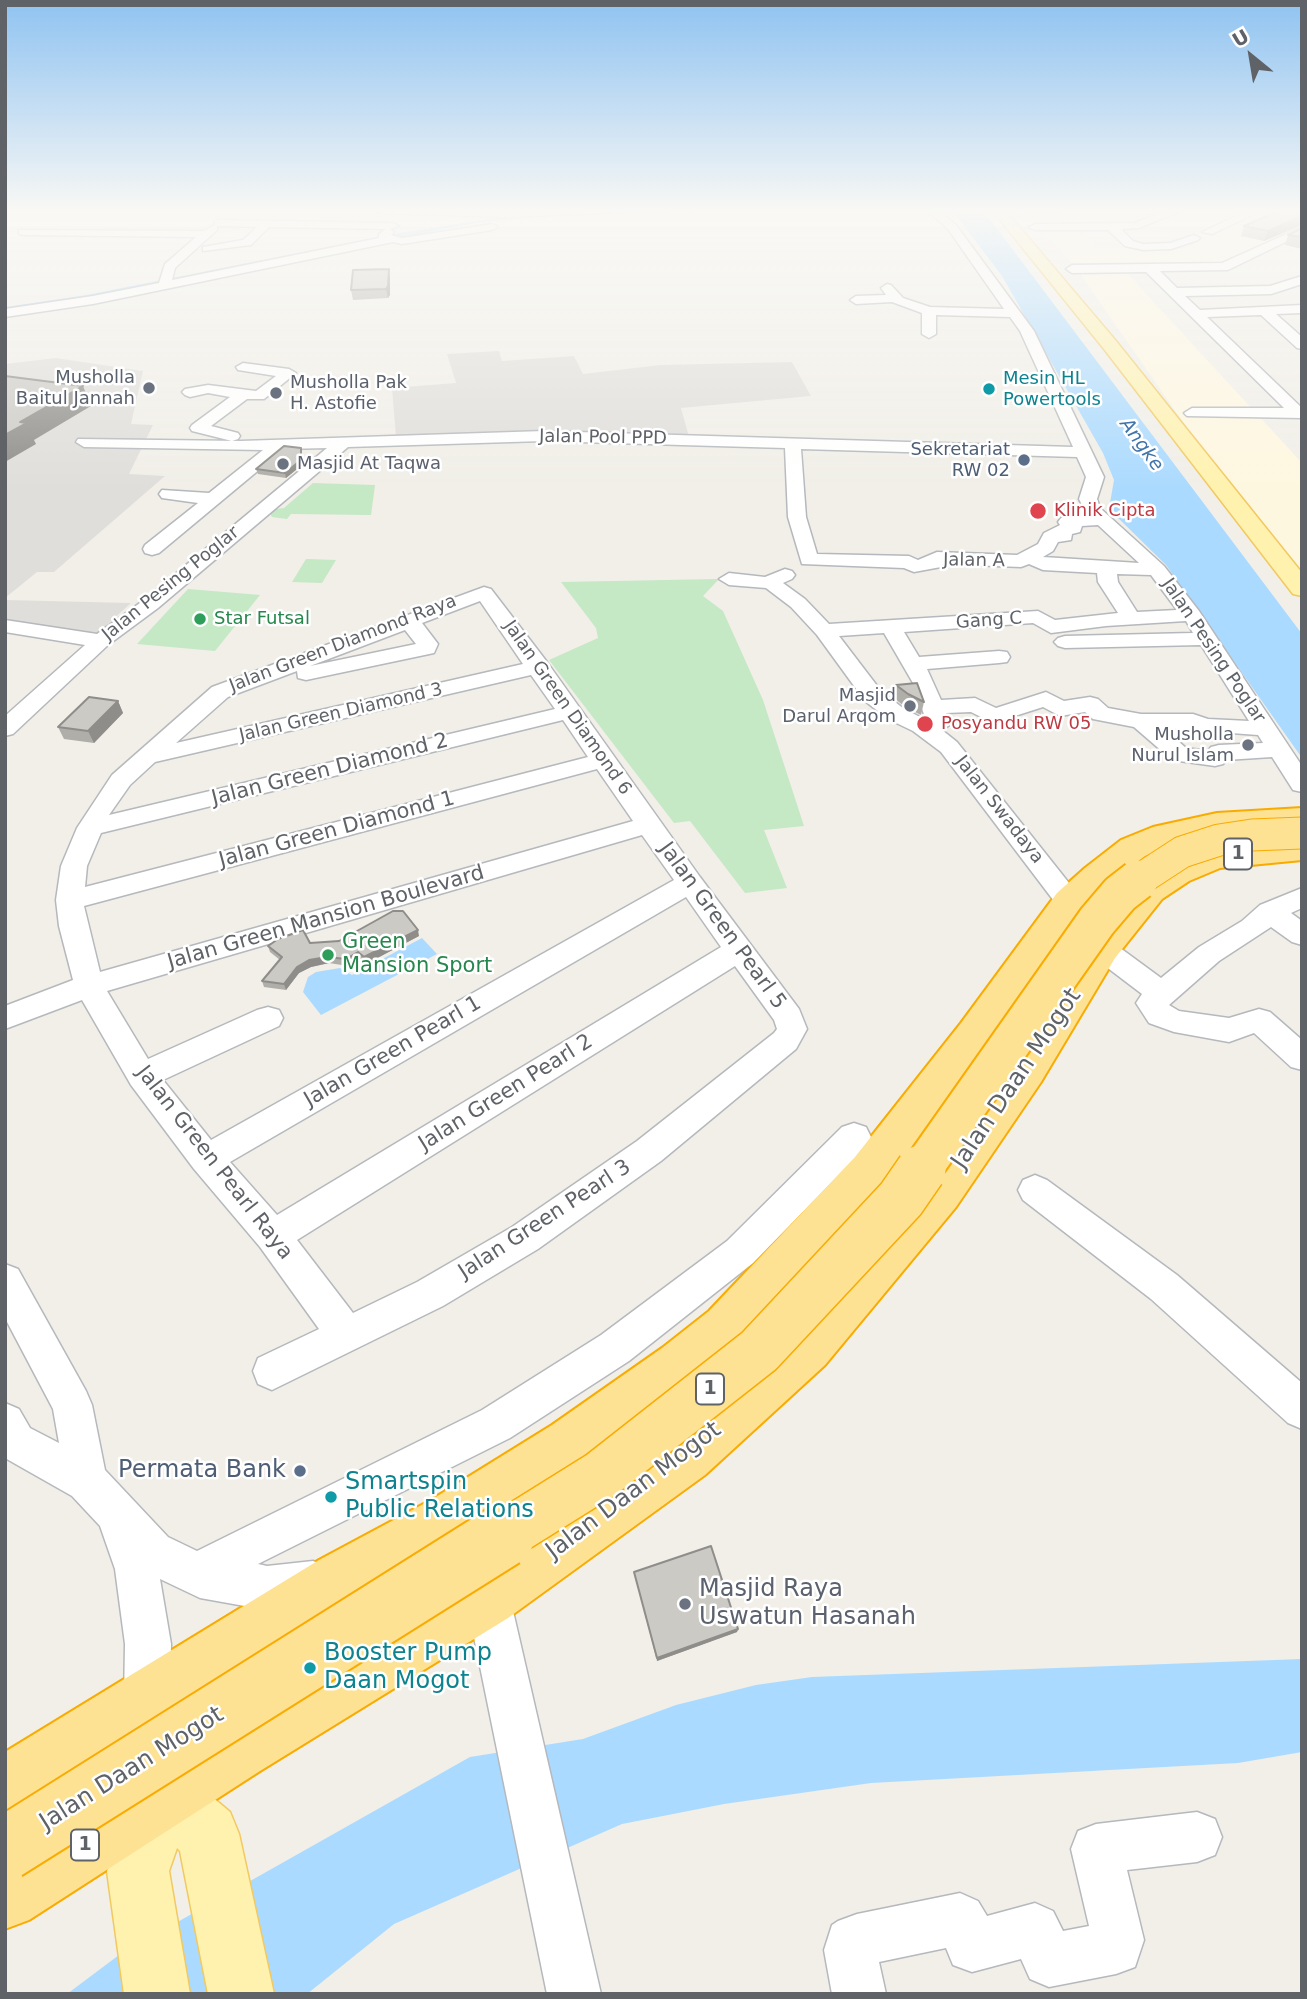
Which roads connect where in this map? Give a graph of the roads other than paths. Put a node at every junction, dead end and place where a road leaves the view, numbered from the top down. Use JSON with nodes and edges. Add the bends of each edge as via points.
{"nodes":[{"id":1,"x":72,"y":303,"type":"edge"},
{"id":2,"x":913,"y":303,"type":"edge"},
{"id":3,"x":1007,"y":303,"type":"edge"},
{"id":4,"x":1075,"y":303,"type":"edge"},
{"id":5,"x":1184,"y":303,"type":"edge"},
{"id":6,"x":1302,"y":309,"type":"edge"},
{"id":7,"x":929,"y":311,"type":"junction"},
{"id":8,"x":1266,"y":312,"type":"junction"},
{"id":9,"x":5,"y":313,"type":"edge"},
{"id":10,"x":1014,"y":313,"type":"junction"},
{"id":11,"x":1196,"y":314,"type":"junction"},
{"id":12,"x":929,"y":334,"type":"dead end"},
{"id":13,"x":1106,"y":341,"type":"junction"},
{"id":14,"x":1132,"y":341,"type":"dead end"},
{"id":15,"x":1302,"y":345,"type":"edge"},
{"id":16,"x":243,"y":367,"type":"dead end"},
{"id":17,"x":209,"y":372,"type":"dead end"},
{"id":18,"x":190,"y":391,"type":"junction"},
{"id":19,"x":242,"y":395,"type":"junction"},
{"id":20,"x":1186,"y":406,"type":"joint"},
{"id":21,"x":192,"y":409,"type":"dead end"},
{"id":22,"x":1297,"y":417,"type":"edge"},
{"id":23,"x":1209,"y":434,"type":"dead end"},
{"id":24,"x":89,"y":439,"type":"dead end"},
{"id":25,"x":793,"y":443,"type":"junction"},
{"id":26,"x":342,"y":444,"type":"junction"},
{"id":27,"x":279,"y":445,"type":"junction"},
{"id":28,"x":240,"y":446,"type":"junction"},
{"id":29,"x":1083,"y":452,"type":"junction"},
{"id":30,"x":168,"y":495,"type":"dead end"},
{"id":31,"x":214,"y":499,"type":"junction"},
{"id":32,"x":1103,"y":519,"type":"junction"},
{"id":33,"x":152,"y":550,"type":"dead end"},
{"id":34,"x":1031,"y":558,"type":"junction"},
{"id":35,"x":809,"y":559,"type":"junction"},
{"id":36,"x":1106,"y":568,"type":"junction"},
{"id":37,"x":1157,"y":570,"type":"junction"},
{"id":38,"x":729,"y":579,"type":"dead end"},
{"id":39,"x":771,"y":583,"type":"junction"},
{"id":40,"x":1302,"y":589,"type":"edge"},
{"id":41,"x":484,"y":593,"type":"joint"},
{"id":42,"x":1192,"y":615,"type":"junction"},
{"id":43,"x":1131,"y":618,"type":"junction"},
{"id":44,"x":408,"y":620,"type":"junction"},
{"id":45,"x":5,"y":626,"type":"edge"},
{"id":46,"x":1051,"y":627,"type":"junction"},
{"id":47,"x":891,"y":628,"type":"junction"},
{"id":48,"x":824,"y":631,"type":"junction"},
{"id":49,"x":1208,"y":639,"type":"junction"},
{"id":50,"x":101,"y":641,"type":"junction"},
{"id":51,"x":999,"y":657,"type":"dead end"},
{"id":52,"x":915,"y":664,"type":"junction"},
{"id":53,"x":538,"y":667,"type":"junction"},
{"id":54,"x":243,"y":682,"type":"junction"},
{"id":55,"x":932,"y":707,"type":"junction"},
{"id":56,"x":569,"y":712,"type":"junction"},
{"id":57,"x":1141,"y":721,"type":"junction"},
{"id":58,"x":1265,"y":728,"type":"junction"},
{"id":59,"x":5,"y":729,"type":"edge"},
{"id":60,"x":949,"y":747,"type":"junction"},
{"id":61,"x":1280,"y":750,"type":"junction"},
{"id":62,"x":143,"y":758,"type":"junction"},
{"id":63,"x":604,"y":760,"type":"junction"},
{"id":64,"x":1302,"y":785,"type":"edge"},
{"id":65,"x":1302,"y":818,"type":"edge"},
{"id":66,"x":650,"y":824,"type":"junction"},
{"id":67,"x":1302,"y":825,"type":"edge"},
{"id":68,"x":90,"y":828,"type":"junction"},
{"id":69,"x":1302,"y":833,"type":"edge"},
{"id":70,"x":1302,"y":849,"type":"edge"},
{"id":71,"x":690,"y":883,"type":"junction"},
{"id":72,"x":1301,"y":899,"type":"edge"},
{"id":73,"x":70,"y":900,"type":"junction"},
{"id":74,"x":1070,"y":902,"type":"junction"},
{"id":75,"x":1270,"y":912,"type":"junction"},
{"id":76,"x":1302,"y":935,"type":"edge"},
{"id":77,"x":1102,"y":949,"type":"junction"},
{"id":78,"x":738,"y":950,"type":"junction"},
{"id":79,"x":89,"y":986,"type":"junction"},
{"id":80,"x":1161,"y":993,"type":"junction"},
{"id":81,"x":5,"y":1018,"type":"edge"},
{"id":82,"x":268,"y":1018,"type":"dead end"},
{"id":83,"x":792,"y":1029,"type":"joint"},
{"id":84,"x":1302,"y":1058,"type":"edge"},
{"id":85,"x":142,"y":1076,"type":"junction"},
{"id":86,"x":855,"y":1153,"type":"junction"},
{"id":87,"x":206,"y":1159,"type":"junction"},
{"id":88,"x":1035,"y":1190,"type":"dead end"},
{"id":89,"x":273,"y":1236,"type":"junction"},
{"id":90,"x":5,"y":1281,"type":"edge"},
{"id":91,"x":726,"y":1327,"type":"junction"},
{"id":92,"x":346,"y":1334,"type":"junction"},
{"id":93,"x":680,"y":1365,"type":"junction"},
{"id":94,"x":272,"y":1371,"type":"dead end"},
{"id":95,"x":778,"y":1377,"type":"junction"},
{"id":96,"x":1302,"y":1409,"type":"edge"},
{"id":97,"x":730,"y":1420,"type":"junction"},
{"id":98,"x":5,"y":1423,"type":"edge"},
{"id":99,"x":87,"y":1481,"type":"junction"},
{"id":100,"x":118,"y":1518,"type":"junction"},
{"id":101,"x":200,"y":1576,"type":"junction"},
{"id":102,"x":339,"y":1580,"type":"junction"},
{"id":103,"x":488,"y":1598,"type":"junction"},
{"id":104,"x":147,"y":1700,"type":"junction"},
{"id":105,"x":238,"y":1749,"type":"junction"},
{"id":106,"x":5,"y":1788,"type":"edge"},
{"id":107,"x":186,"y":1814,"type":"junction"},
{"id":108,"x":5,"y":1822,"type":"edge"},
{"id":109,"x":1197,"y":1838,"type":"dead end"},
{"id":110,"x":5,"y":1849,"type":"edge"},
{"id":111,"x":5,"y":1896,"type":"edge"},
{"id":112,"x":157,"y":1994,"type":"edge"},
{"id":113,"x":241,"y":1994,"type":"edge"},
{"id":114,"x":574,"y":1994,"type":"edge"},
{"id":115,"x":859,"y":1994,"type":"edge"}],
"edges":[{"from":1,"to":9,"type":"street"},
{"from":2,"to":7,"type":"street"},
{"from":3,"to":10,"type":"street","name":"Jalan Pesing Poglar"},
{"from":4,"to":13,"type":"main road"},
{"from":5,"to":11,"type":"street"},
{"from":6,"to":8,"type":"street"},
{"from":7,"to":10,"type":"street"},
{"from":7,"to":12,"type":"street"},
{"from":8,"to":11,"type":"street"},
{"from":8,"to":15,"type":"street"},
{"from":10,"to":29,"type":"street","name":"Jalan Pesing Poglar","via":[[1027,331]]},
{"from":11,"to":22,"type":"street"},
{"from":13,"to":14,"type":"main road"},
{"from":13,"to":40,"type":"main road"},
{"from":16,"to":19,"type":"street","via":[[289,373],[260,395]]},
{"from":17,"to":18,"type":"street","via":[[187,386]]},
{"from":18,"to":19,"type":"street"},
{"from":18,"to":21,"type":"street"},
{"from":19,"to":28,"type":"street","via":[[198,428],[243,438]]},
{"from":20,"to":22,"type":"street"},
{"from":20,"to":23,"type":"main road"},
{"from":24,"to":28,"type":"street","name":"Jalan Pool PPD"},
{"from":25,"to":26,"type":"street","name":"Jalan Pool PPD","via":[[544,436]]},
{"from":25,"to":29,"type":"street","name":"Jalan Pool PPD"},
{"from":25,"to":35,"type":"street","via":[[797,517]]},
{"from":26,"to":27,"type":"street","name":"Jalan Pool PPD","via":[[306,439]]},
{"from":26,"to":50,"type":"street","name":"Jalan Pesing Poglar"},
{"from":27,"to":28,"type":"street","name":"Jalan Pool PPD"},
{"from":27,"to":31,"type":"street"},
{"from":29,"to":32,"type":"street","name":"Jalan Pesing Poglar","via":[[1096,477],[1088,499]]},
{"from":30,"to":31,"type":"street"},
{"from":31,"to":33,"type":"street"},
{"from":32,"to":34,"type":"street","name":"Jalan A","via":[[1067,522],[1074,528],[1060,530],[1064,536],[1051,537]]},
{"from":32,"to":37,"type":"street","name":"Jalan Pesing Poglar"},
{"from":34,"to":35,"type":"street","name":"Jalan A","via":[[1002,562],[936,558],[934,563],[914,566],[909,562]]},
{"from":34,"to":36,"type":"street","via":[[1042,564]]},
{"from":35,"to":39,"type":"street"},
{"from":36,"to":37,"type":"street"},
{"from":36,"to":43,"type":"street","via":[[1108,582]]},
{"from":37,"to":42,"type":"street","name":"Jalan Pesing Poglar"},
{"from":38,"to":39,"type":"street"},
{"from":39,"to":48,"type":"street","name":"Jalan Swadaya"},
{"from":41,"to":44,"type":"street","name":"Jalan Green Diamond Raya"},
{"from":41,"to":53,"type":"street","name":"Jalan Green Diamond 6"},
{"from":42,"to":43,"type":"street","name":"Gang C"},
{"from":42,"to":49,"type":"street","name":"Jalan Pesing Poglar"},
{"from":43,"to":46,"type":"street","name":"Gang C"},
{"from":44,"to":54,"type":"street","name":"Jalan Green Diamond Raya"},
{"from":44,"to":54,"type":"street","via":[[427,644],[419,652]]},
{"from":45,"to":50,"type":"street"},
{"from":46,"to":47,"type":"street","name":"Gang C","via":[[1038,617]]},
{"from":46,"to":49,"type":"street","via":[[1065,642]]},
{"from":47,"to":48,"type":"street","name":"Gang C"},
{"from":47,"to":52,"type":"street"},
{"from":48,"to":60,"type":"street","name":"Jalan Swadaya","via":[[873,696]]},
{"from":49,"to":58,"type":"street","name":"Jalan Pesing Poglar"},
{"from":50,"to":59,"type":"street","name":"Jalan Pesing Poglar"},
{"from":51,"to":52,"type":"street"},
{"from":52,"to":55,"type":"street"},
{"from":53,"to":56,"type":"street","name":"Jalan Green Diamond 6"},
{"from":53,"to":62,"type":"street","name":"Jalan Green Diamond 3"},
{"from":54,"to":62,"type":"street","name":"Jalan Green Diamond Raya","via":[[213,696]]},
{"from":55,"to":57,"type":"street","via":[[975,705],[993,716],[1047,699],[1058,708],[1090,704],[1101,714]]},
{"from":55,"to":60,"type":"street"},
{"from":56,"to":63,"type":"street","name":"Jalan Green Diamond 6"},
{"from":56,"to":68,"type":"street","name":"Jalan Green Diamond 2"},
{"from":57,"to":58,"type":"street"},
{"from":57,"to":61,"type":"street","via":[[1179,754],[1215,759],[1219,752]]},
{"from":58,"to":61,"type":"street","name":"Jalan Pesing Poglar"},
{"from":60,"to":74,"type":"street","name":"Jalan Swadaya"},
{"from":61,"to":64,"type":"street","name":"Jalan Pesing Poglar"},
{"from":62,"to":68,"type":"street","name":"Jalan Green Diamond Raya","via":[[111,791]]},
{"from":63,"to":66,"type":"street","name":"Jalan Green Diamond 6"},
{"from":63,"to":73,"type":"street","name":"Jalan Green Diamond 1"},
{"from":65,"to":74,"type":"highway","number":"1","via":[[1217,822],[1165,835],[1133,848]]},
{"from":66,"to":71,"type":"street","name":"Jalan Green Pearl 5"},
{"from":66,"to":79,"type":"street","name":"Jalan Green Mansion Boulevard"},
{"from":67,"to":108,"type":"highway","name":"Jalan Daan Mogot","number":"1","via":[[1217,830],[1151,852],[1121,873],[1090,906],[886,1195],[753,1334],[593,1463]]},
{"from":68,"to":73,"type":"street","name":"Jalan Green Diamond Raya","via":[[74,866]]},
{"from":69,"to":110,"type":"highway","name":"Jalan Daan Mogot","number":"1","bridge":true,"via":[[1219,840],[1182,852],[1120,894],[901,1199],[759,1351],[601,1475]]},
{"from":70,"to":77,"type":"highway","name":"Jalan Daan Mogot","number":"1","via":[[1214,857],[1177,873],[1150,891]]},
{"from":71,"to":78,"type":"street","name":"Jalan Green Pearl 5"},
{"from":71,"to":87,"type":"street","name":"Jalan Green Pearl 1"},
{"from":72,"to":75,"type":"street"},
{"from":73,"to":79,"type":"street","name":"Jalan Green Diamond Raya","via":[[77,950]]},
{"from":74,"to":86,"type":"highway","number":"1","via":[[975,1034]]},
{"from":75,"to":76,"type":"street"},
{"from":75,"to":80,"type":"street"},
{"from":77,"to":80,"type":"street"},
{"from":77,"to":95,"type":"highway","name":"Jalan Daan Mogot","number":"1","via":[[1027,1071],[940,1193],[830,1324]]},
{"from":78,"to":83,"type":"street","name":"Jalan Green Pearl 5"},
{"from":78,"to":89,"type":"street","name":"Jalan Green Pearl 2"},
{"from":79,"to":81,"type":"street","name":"Jalan Green Mansion Boulevard"},
{"from":79,"to":85,"type":"street","name":"Jalan Green Pearl Raya"},
{"from":80,"to":84,"type":"street","via":[[1151,1003],[1160,1015],[1229,1030],[1259,1020]]},
{"from":82,"to":85,"type":"street"},
{"from":83,"to":92,"type":"street","name":"Jalan Green Pearl 3","via":[[785,1041],[649,1151],[525,1238],[430,1294]]},
{"from":85,"to":87,"type":"street","name":"Jalan Green Pearl Raya"},
{"from":86,"to":91,"type":"highway","number":"1"},
{"from":86,"to":101,"type":"street","via":[[740,1252],[615,1348],[496,1424],[221,1560]]},
{"from":87,"to":89,"type":"street","name":"Jalan Green Pearl Raya"},
{"from":88,"to":96,"type":"street","via":[[1164,1287]]},
{"from":89,"to":92,"type":"street","name":"Jalan Green Pearl Raya"},
{"from":90,"to":99,"type":"street","via":[[72,1405]]},
{"from":91,"to":93,"type":"highway","number":"1"},
{"from":91,"to":95,"type":"highway","via":[[725,1350],[736,1369],[753,1377]]},
{"from":92,"to":94,"type":"street","name":"Jalan Green Pearl 3"},
{"from":93,"to":97,"type":"highway","via":[[699,1366],[720,1377],[732,1399]]},
{"from":93,"to":102,"type":"highway","number":"1","via":[[571,1444]]},
{"from":95,"to":97,"type":"highway","name":"Jalan Daan Mogot","number":"1"},
{"from":97,"to":103,"type":"highway","name":"Jalan Daan Mogot","number":"1"},
{"from":98,"to":99,"type":"street","via":[[16,1442]]},
{"from":99,"to":100,"type":"street"},
{"from":100,"to":101,"type":"street","via":[[153,1552]]},
{"from":100,"to":104,"type":"street","via":[[136,1569],[148,1644]]},
{"from":101,"to":102,"type":"street","via":[[267,1588]]},
{"from":102,"to":104,"type":"highway","number":"1"},
{"from":103,"to":105,"type":"highway","name":"Jalan Daan Mogot","number":"1"},
{"from":103,"to":114,"type":"street"},
{"from":104,"to":105,"type":"highway","via":[[196,1739]]},
{"from":104,"to":106,"type":"highway","number":"1"},
{"from":104,"to":107,"type":"main road"},
{"from":105,"to":107,"type":"highway","name":"Jalan Daan Mogot","number":"1"},
{"from":107,"to":111,"type":"highway","name":"Jalan Daan Mogot","number":"1"},
{"from":107,"to":112,"type":"main road","via":[[138,1871]]},
{"from":107,"to":113,"type":"main road"},
{"from":109,"to":115,"type":"street","via":[[1096,1849],[1119,1943],[1116,1948],[1049,1960],[1035,1929],[972,1945],[960,1919],[857,1940],[850,1950]]}]}
